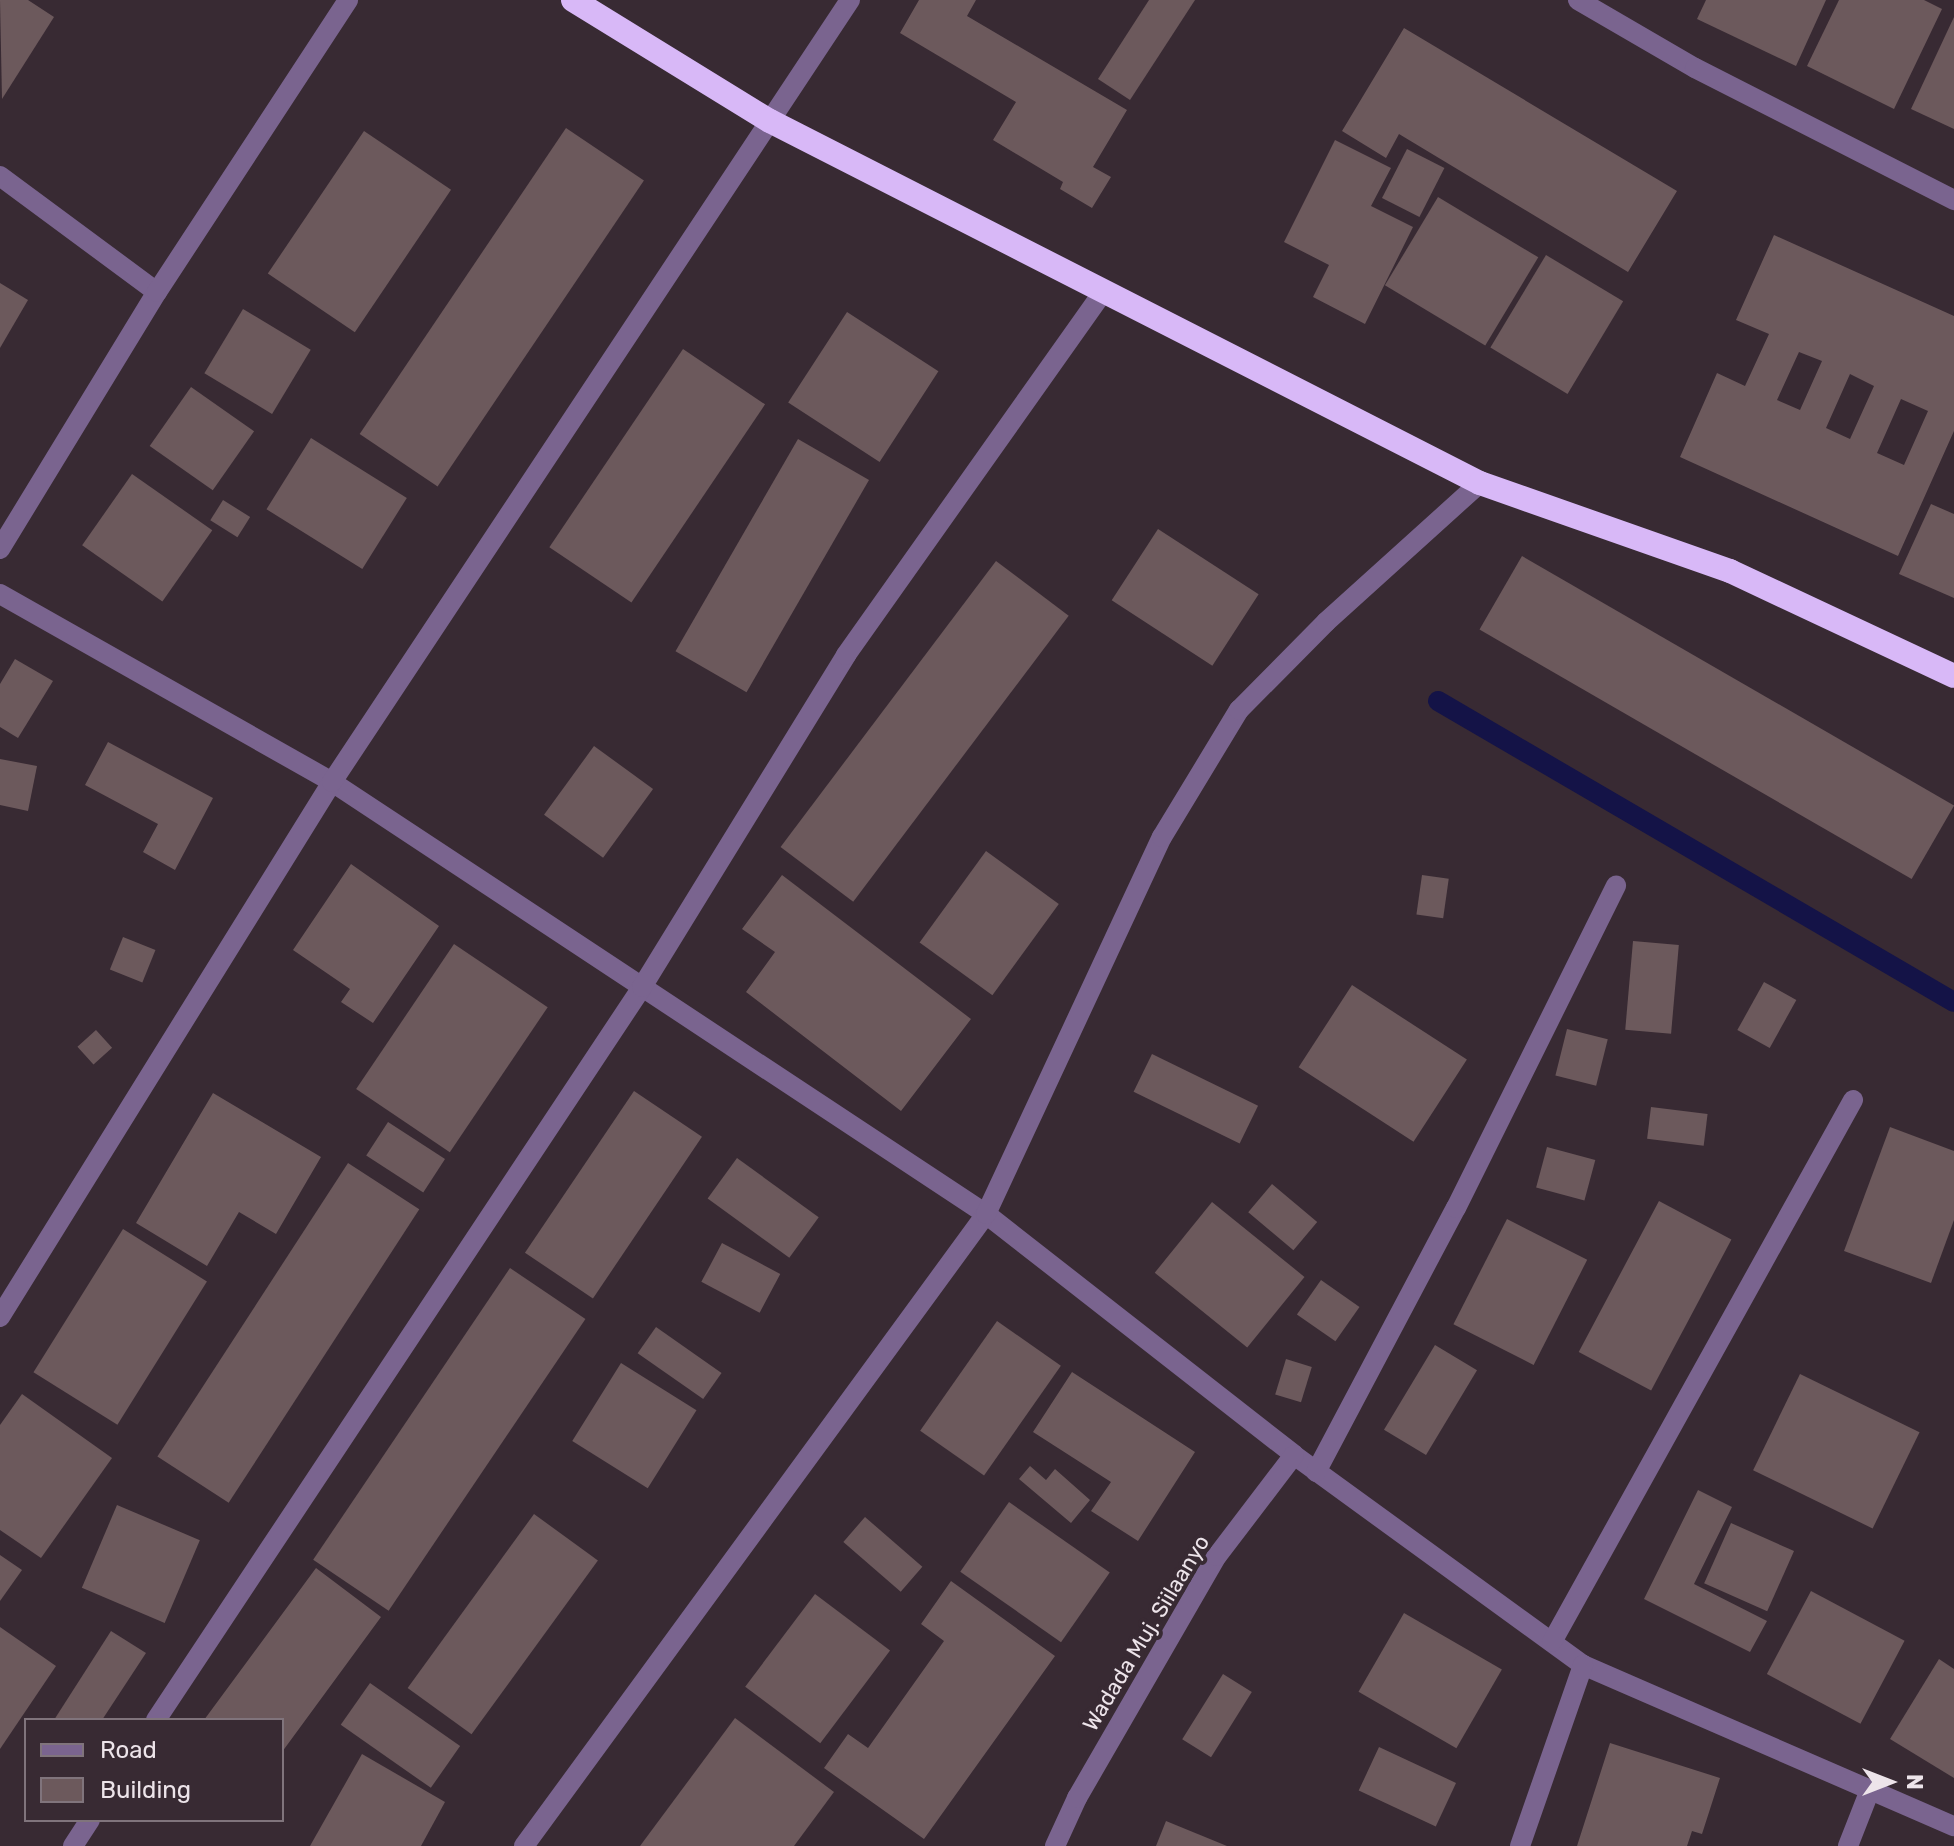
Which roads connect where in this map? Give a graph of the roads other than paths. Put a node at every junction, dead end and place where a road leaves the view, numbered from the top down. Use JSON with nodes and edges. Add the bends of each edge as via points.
{"nodes":[{"id":1,"x":348,"y":0,"type":"edge"},
{"id":2,"x":573,"y":0,"type":"edge"},
{"id":3,"x":850,"y":0,"type":"edge"},
{"id":4,"x":1578,"y":0,"type":"edge"},
{"id":5,"x":770,"y":121,"type":"junction"},
{"id":6,"x":0,"y":176,"type":"edge"},
{"id":7,"x":1954,"y":200,"type":"edge"},
{"id":8,"x":157,"y":292,"type":"junction"},
{"id":9,"x":1102,"y":293,"type":"junction"},
{"id":10,"x":1480,"y":483,"type":"junction"},
{"id":11,"x":0,"y":549,"type":"edge"},
{"id":12,"x":0,"y":594,"type":"edge"},
{"id":13,"x":1954,"y":676,"type":"edge"},
{"id":14,"x":332,"y":782,"type":"junction"},
{"id":15,"x":1616,"y":886,"type":"dead end"},
{"id":16,"x":642,"y":987,"type":"junction"},
{"id":17,"x":1853,"y":1100,"type":"dead end"},
{"id":18,"x":986,"y":1214,"type":"junction"},
{"id":19,"x":0,"y":1317,"type":"edge"},
{"id":20,"x":1294,"y":1455,"type":"junction"},
{"id":21,"x":1316,"y":1472,"type":"junction"},
{"id":22,"x":1552,"y":1642,"type":"junction"},
{"id":23,"x":1583,"y":1665,"type":"junction"},
{"id":24,"x":157,"y":1718,"type":"edge"},
{"id":25,"x":1870,"y":1790,"type":"junction"},
{"id":26,"x":89,"y":1822,"type":"edge"},
{"id":27,"x":1954,"y":1826,"type":"edge"},
{"id":28,"x":73,"y":1846,"type":"edge"},
{"id":29,"x":524,"y":1846,"type":"edge"},
{"id":30,"x":1055,"y":1846,"type":"edge"},
{"id":31,"x":1520,"y":1846,"type":"edge"},
{"id":32,"x":1848,"y":1846,"type":"edge"}],
"edges":[{"from":1,"to":8,"type":"street"},
{"from":2,"to":5,"type":"highway"},
{"from":3,"to":5,"type":"street"},
{"from":4,"to":7,"type":"street","via":[[1695,68]]},
{"from":5,"to":9,"type":"highway"},
{"from":5,"to":14,"type":"street"},
{"from":6,"to":8,"type":"street"},
{"from":8,"to":11,"type":"street"},
{"from":9,"to":10,"type":"highway"},
{"from":9,"to":16,"type":"street","via":[[846,655]]},
{"from":10,"to":13,"type":"highway","via":[[1730,571]]},
{"from":10,"to":18,"type":"street","via":[[1326,622],[1239,710],[1162,837]]},
{"from":12,"to":14,"type":"street"},
{"from":14,"to":16,"type":"street"},
{"from":14,"to":19,"type":"street"},
{"from":15,"to":21,"type":"street","via":[[1456,1208]]},
{"from":16,"to":18,"type":"street"},
{"from":16,"to":24,"type":"street"},
{"from":17,"to":22,"type":"street"},
{"from":18,"to":20,"type":"street"},
{"from":18,"to":29,"type":"street"},
{"from":20,"to":21,"type":"street"},
{"from":20,"to":30,"type":"street","name":"Wadada Muj. Siilaanyo","via":[[1217,1556],[1077,1798]]},
{"from":21,"to":22,"type":"street"},
{"from":22,"to":23,"type":"street"},
{"from":23,"to":25,"type":"street"},
{"from":23,"to":31,"type":"street"},
{"from":25,"to":27,"type":"street"},
{"from":25,"to":32,"type":"street"},
{"from":26,"to":28,"type":"street"}]}
